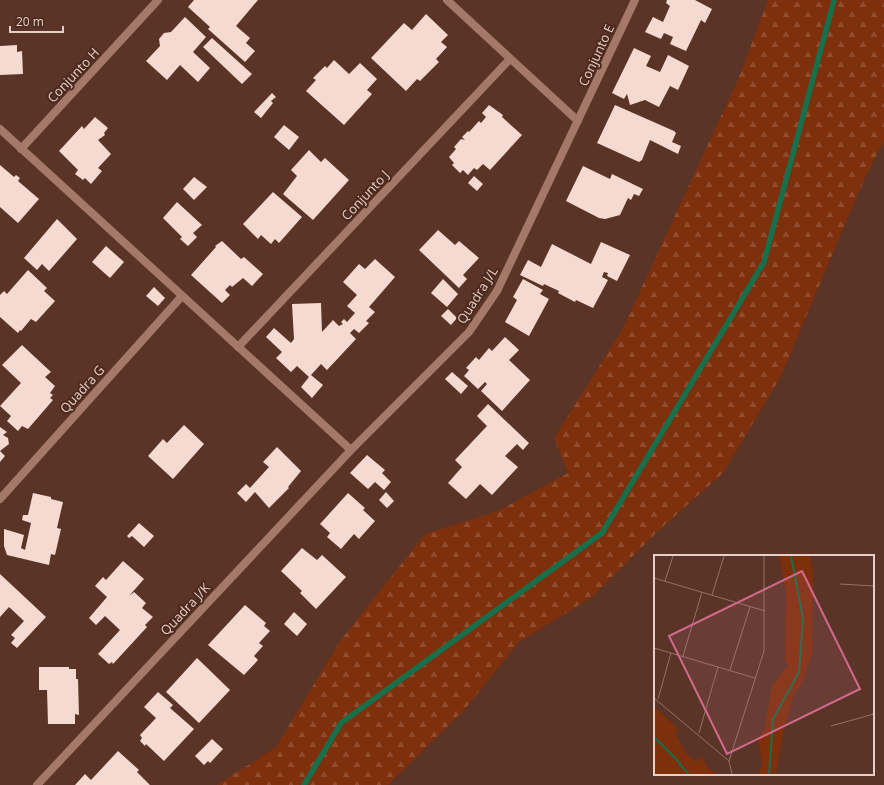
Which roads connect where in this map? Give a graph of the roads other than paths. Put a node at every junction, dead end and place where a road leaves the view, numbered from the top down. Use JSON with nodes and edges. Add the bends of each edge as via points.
{"nodes":[{"id":1,"x":158,"y":0,"type":"edge"},
{"id":2,"x":447,"y":0,"type":"edge"},
{"id":3,"x":635,"y":0,"type":"edge"},
{"id":4,"x":510,"y":59,"type":"junction"},
{"id":5,"x":578,"y":121,"type":"junction"},
{"id":6,"x":0,"y":129,"type":"edge"},
{"id":7,"x":22,"y":149,"type":"junction"},
{"id":8,"x":182,"y":296,"type":"junction"},
{"id":9,"x":238,"y":347,"type":"junction"},
{"id":10,"x":351,"y":450,"type":"junction"},
{"id":11,"x":0,"y":499,"type":"edge"},
{"id":12,"x":37,"y":785,"type":"edge"}],
"edges":[{"from":1,"to":7,"type":"street","name":"Conjunto H"},
{"from":2,"to":4,"type":"street"},
{"from":3,"to":5,"type":"street","name":"Conjunto E"},
{"from":4,"to":5,"type":"street"},
{"from":4,"to":9,"type":"street","name":"Conjunto J"},
{"from":5,"to":10,"type":"street","name":"Quadra J/L","via":[[497,291],[473,326]]},
{"from":6,"to":7,"type":"street"},
{"from":7,"to":8,"type":"street"},
{"from":8,"to":9,"type":"street"},
{"from":8,"to":11,"type":"street","name":"Quadra G"},
{"from":9,"to":10,"type":"street"},
{"from":10,"to":12,"type":"street","name":"Quadra J/K"}]}
